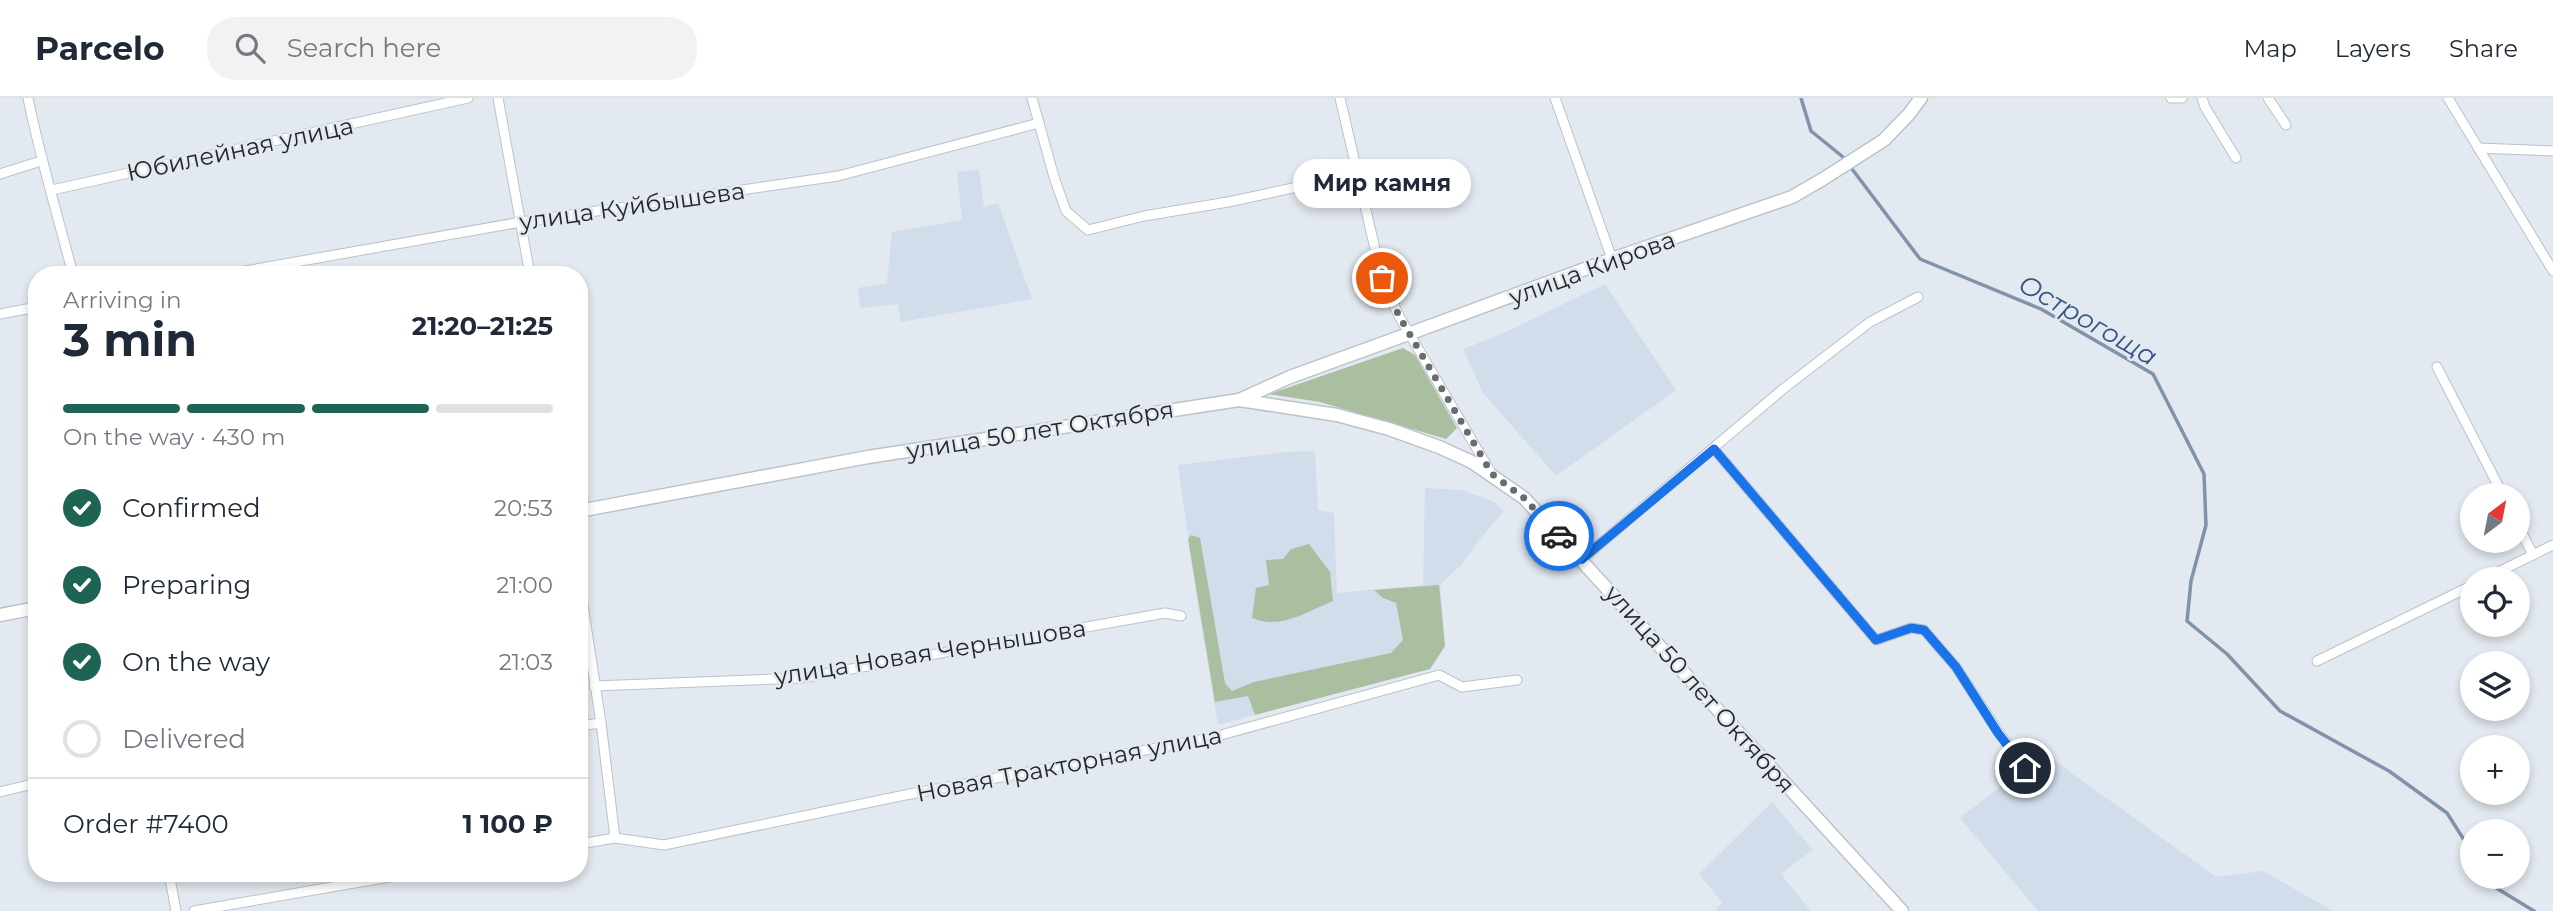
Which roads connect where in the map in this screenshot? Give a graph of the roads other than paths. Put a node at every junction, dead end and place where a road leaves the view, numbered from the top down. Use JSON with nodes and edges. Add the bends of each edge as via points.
{"nodes":[{"id":1,"x":28,"y":98,"type":"edge"},
{"id":2,"x":468,"y":98,"type":"edge"},
{"id":3,"x":498,"y":98,"type":"edge"},
{"id":4,"x":1032,"y":98,"type":"edge"},
{"id":5,"x":1340,"y":98,"type":"edge"},
{"id":6,"x":1555,"y":98,"type":"edge"},
{"id":7,"x":1921,"y":98,"type":"edge"},
{"id":8,"x":2171,"y":98,"type":"edge"},
{"id":9,"x":2182,"y":98,"type":"edge"},
{"id":10,"x":2202,"y":98,"type":"edge"},
{"id":11,"x":2268,"y":98,"type":"edge"},
{"id":12,"x":2448,"y":98,"type":"edge"},
{"id":13,"x":1039,"y":123,"type":"junction"},
{"id":14,"x":2286,"y":125,"type":"dead end"},
{"id":15,"x":2478,"y":148,"type":"junction"},
{"id":16,"x":2553,"y":151,"type":"edge"},
{"id":17,"x":2236,"y":158,"type":"dead end"},
{"id":18,"x":41,"y":160,"type":"junction"},
{"id":19,"x":0,"y":174,"type":"edge"},
{"id":20,"x":1357,"y":174,"type":"junction"},
{"id":21,"x":52,"y":190,"type":"junction"},
{"id":22,"x":521,"y":222,"type":"junction"},
{"id":23,"x":1612,"y":259,"type":"junction"},
{"id":24,"x":71,"y":266,"type":"edge"},
{"id":25,"x":273,"y":266,"type":"edge"},
{"id":26,"x":528,"y":266,"type":"edge"},
{"id":27,"x":2553,"y":271,"type":"edge"},
{"id":28,"x":1918,"y":297,"type":"dead end"},
{"id":29,"x":28,"y":309,"type":"edge"},
{"id":30,"x":0,"y":314,"type":"edge"},
{"id":31,"x":1411,"y":332,"type":"junction"},
{"id":32,"x":2437,"y":367,"type":"dead end"},
{"id":33,"x":1239,"y":400,"type":"junction"},
{"id":34,"x":1714,"y":449,"type":"junction"},
{"id":35,"x":1492,"y":474,"type":"junction"},
{"id":36,"x":2497,"y":483,"type":"edge"},
{"id":37,"x":588,"y":509,"type":"edge"},
{"id":38,"x":2553,"y":545,"type":"edge"},
{"id":39,"x":2530,"y":549,"type":"edge"},
{"id":40,"x":2533,"y":555,"type":"junction"},
{"id":41,"x":1582,"y":559,"type":"junction"},
{"id":42,"x":2508,"y":567,"type":"edge"},
{"id":43,"x":2460,"y":591,"type":"edge"},
{"id":44,"x":28,"y":610,"type":"edge"},
{"id":45,"x":0,"y":615,"type":"edge"},
{"id":46,"x":1181,"y":615,"type":"dead end"},
{"id":47,"x":588,"y":643,"type":"edge"},
{"id":48,"x":2317,"y":661,"type":"dead end"},
{"id":49,"x":1517,"y":680,"type":"dead end"},
{"id":50,"x":594,"y":686,"type":"junction"},
{"id":51,"x":601,"y":723,"type":"junction"},
{"id":52,"x":588,"y":725,"type":"edge"},
{"id":53,"x":2025,"y":768,"type":"dead end"},
{"id":54,"x":28,"y":785,"type":"edge"},
{"id":55,"x":0,"y":792,"type":"edge"},
{"id":56,"x":615,"y":838,"type":"junction"},
{"id":57,"x":588,"y":843,"type":"edge"},
{"id":58,"x":171,"y":882,"type":"edge"},
{"id":59,"x":360,"y":882,"type":"edge"},
{"id":60,"x":176,"y":911,"type":"edge"},
{"id":61,"x":194,"y":911,"type":"edge"},
{"id":62,"x":1902,"y":911,"type":"edge"}],
"edges":[{"from":1,"to":18,"type":"street"},
{"from":2,"to":21,"type":"street","name":"Юбилейная улица"},
{"from":3,"to":22,"type":"street"},
{"from":4,"to":13,"type":"street"},
{"from":5,"to":20,"type":"street","name":"улица 50 лет Октября"},
{"from":6,"to":23,"type":"street"},
{"from":7,"to":23,"type":"main road","name":"улица Кирова","via":[[1898,127],[1869,150],[1792,197]]},
{"from":8,"to":9,"type":"street"},
{"from":10,"to":17,"type":"street"},
{"from":11,"to":14,"type":"street"},
{"from":12,"to":15,"type":"street"},
{"from":13,"to":20,"type":"street","via":[[1066,211],[1088,230]]},
{"from":13,"to":22,"type":"street","name":"улица Куйбышева","via":[[838,176]]},
{"from":15,"to":16,"type":"street"},
{"from":15,"to":27,"type":"street"},
{"from":18,"to":19,"type":"street"},
{"from":18,"to":21,"type":"street"},
{"from":20,"to":31,"type":"street","name":"улица 50 лет Октября","via":[[1382,278]]},
{"from":21,"to":24,"type":"street"},
{"from":22,"to":25,"type":"street","name":"улица Куйбышева"},
{"from":22,"to":26,"type":"street"},
{"from":23,"to":31,"type":"main road","name":"улица Кирова"},
{"from":28,"to":34,"type":"street","via":[[1870,322]]},
{"from":29,"to":30,"type":"street"},
{"from":31,"to":33,"type":"main road","name":"улица Кирова"},
{"from":31,"to":35,"type":"street","name":"улица 50 лет Октября"},
{"from":32,"to":36,"type":"street"},
{"from":33,"to":35,"type":"main road","name":"улица 50 лет Октября","via":[[1315,411],[1389,429],[1439,447]]},
{"from":33,"to":37,"type":"main road","name":"улица 50 лет Октября","via":[[868,457]]},
{"from":34,"to":41,"type":"street"},
{"from":34,"to":53,"type":"street","via":[[1876,640],[1911,628],[1924,630],[1956,667]]},
{"from":35,"to":41,"type":"main road","name":"улица 50 лет Октября","via":[[1524,498]]},
{"from":38,"to":40,"type":"street"},
{"from":39,"to":40,"type":"street"},
{"from":40,"to":42,"type":"street"},
{"from":41,"to":62,"type":"main road","name":"улица 50 лет Октября"},
{"from":43,"to":48,"type":"street"},
{"from":44,"to":45,"type":"main road"},
{"from":46,"to":50,"type":"street","name":"улица Новая Чернышова","via":[[1165,613],[802,677]]},
{"from":47,"to":50,"type":"street"},
{"from":49,"to":56,"type":"street","name":"Новая Тракторная улица","via":[[1462,687],[1440,675],[1210,738],[664,845]]},
{"from":50,"to":51,"type":"street"},
{"from":51,"to":52,"type":"street"},
{"from":51,"to":56,"type":"street"},
{"from":54,"to":55,"type":"street"},
{"from":56,"to":57,"type":"street","name":"Новая Тракторная улица"},
{"from":58,"to":60,"type":"street"},
{"from":59,"to":61,"type":"street"}]}
